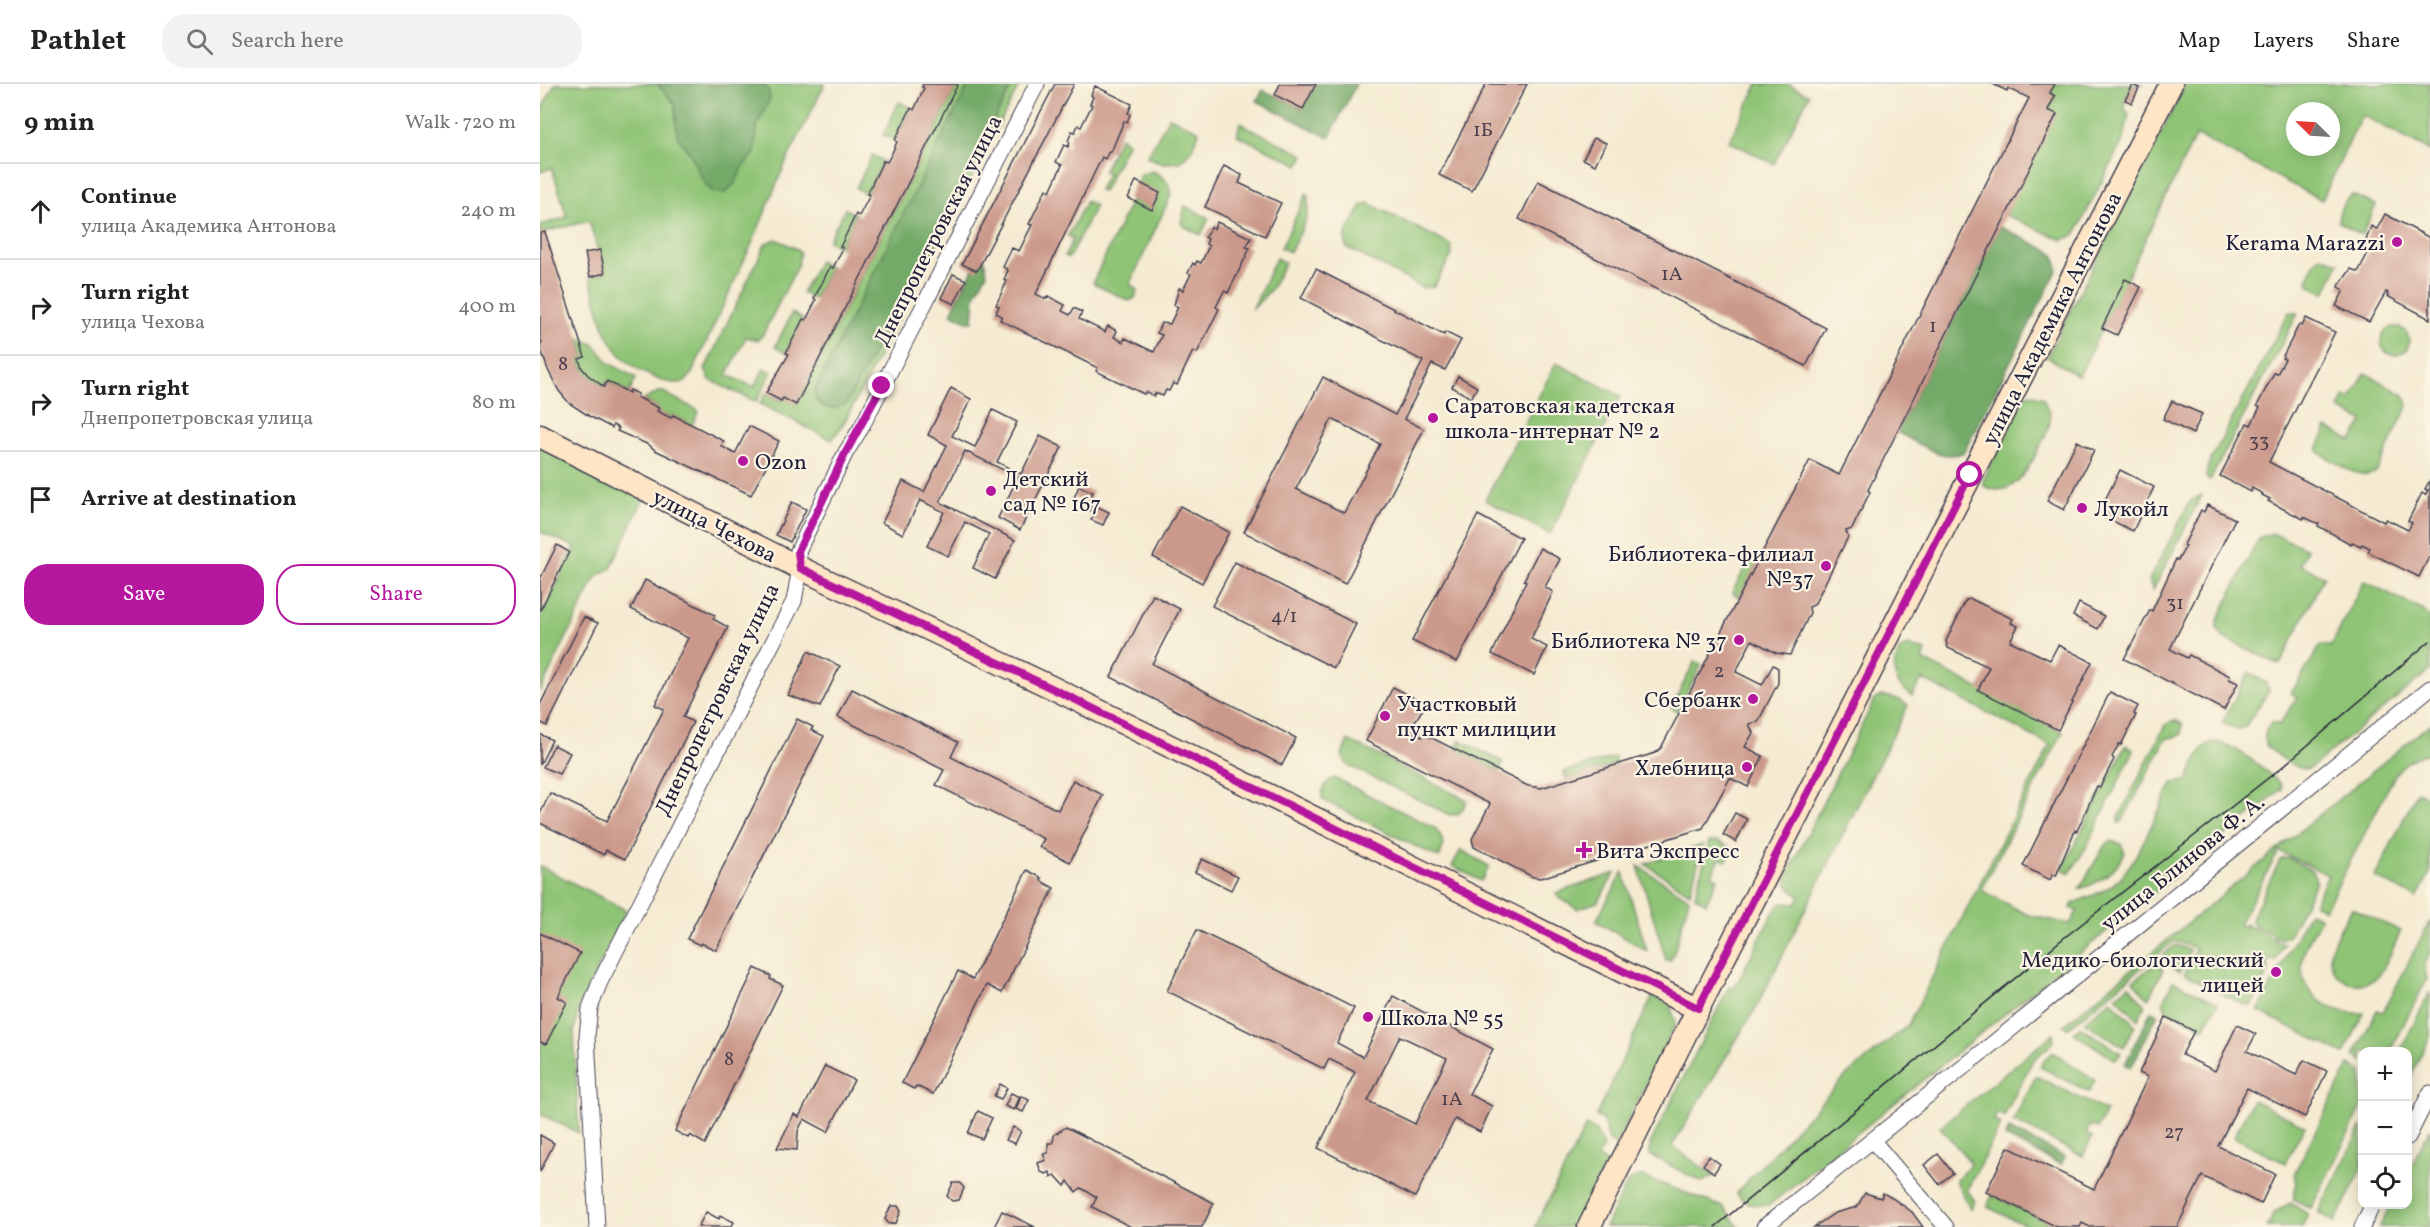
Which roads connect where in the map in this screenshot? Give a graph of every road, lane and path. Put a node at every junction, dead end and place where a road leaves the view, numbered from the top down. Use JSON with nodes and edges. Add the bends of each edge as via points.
{"nodes":[{"id":1,"x":1037,"y":84,"type":"edge"},
{"id":2,"x":2172,"y":84,"type":"edge"},
{"id":3,"x":540,"y":436,"type":"edge"},
{"id":4,"x":800,"y":568,"type":"junction"},
{"id":5,"x":2430,"y":687,"type":"edge"},
{"id":6,"x":1698,"y":1008,"type":"junction"},
{"id":7,"x":2430,"y":1093,"type":"edge"},
{"id":8,"x":2412,"y":1129,"type":"edge"},
{"id":9,"x":1873,"y":1141,"type":"junction"},
{"id":10,"x":2371,"y":1209,"type":"edge"},
{"id":11,"x":597,"y":1227,"type":"edge"},
{"id":12,"x":1589,"y":1227,"type":"edge"},
{"id":13,"x":1764,"y":1227,"type":"edge"},
{"id":14,"x":1946,"y":1227,"type":"edge"},
{"id":15,"x":2362,"y":1227,"type":"edge"}],
"edges":[{"from":1,"to":4,"type":"street","name":"Днепропетровская улица","via":[[846,452],[798,551]]},
{"from":2,"to":6,"type":"street","name":"улица Академика Антонова"},
{"from":3,"to":4,"type":"street","name":"улица Чехова"},
{"from":4,"to":6,"type":"street","name":"улица Чехова"},
{"from":4,"to":11,"type":"street","name":"Днепропетровская улица","via":[[794,601],[590,1008],[587,1036]]},
{"from":5,"to":9,"type":"street","name":"улица Блинова Ф. А."},
{"from":6,"to":12,"type":"street","name":"улица Академика Антонова"},
{"from":7,"to":8,"type":"street"},
{"from":9,"to":13,"type":"street","name":"улица Блинова Ф. А."},
{"from":9,"to":14,"type":"street"},
{"from":10,"to":15,"type":"street"}]}
